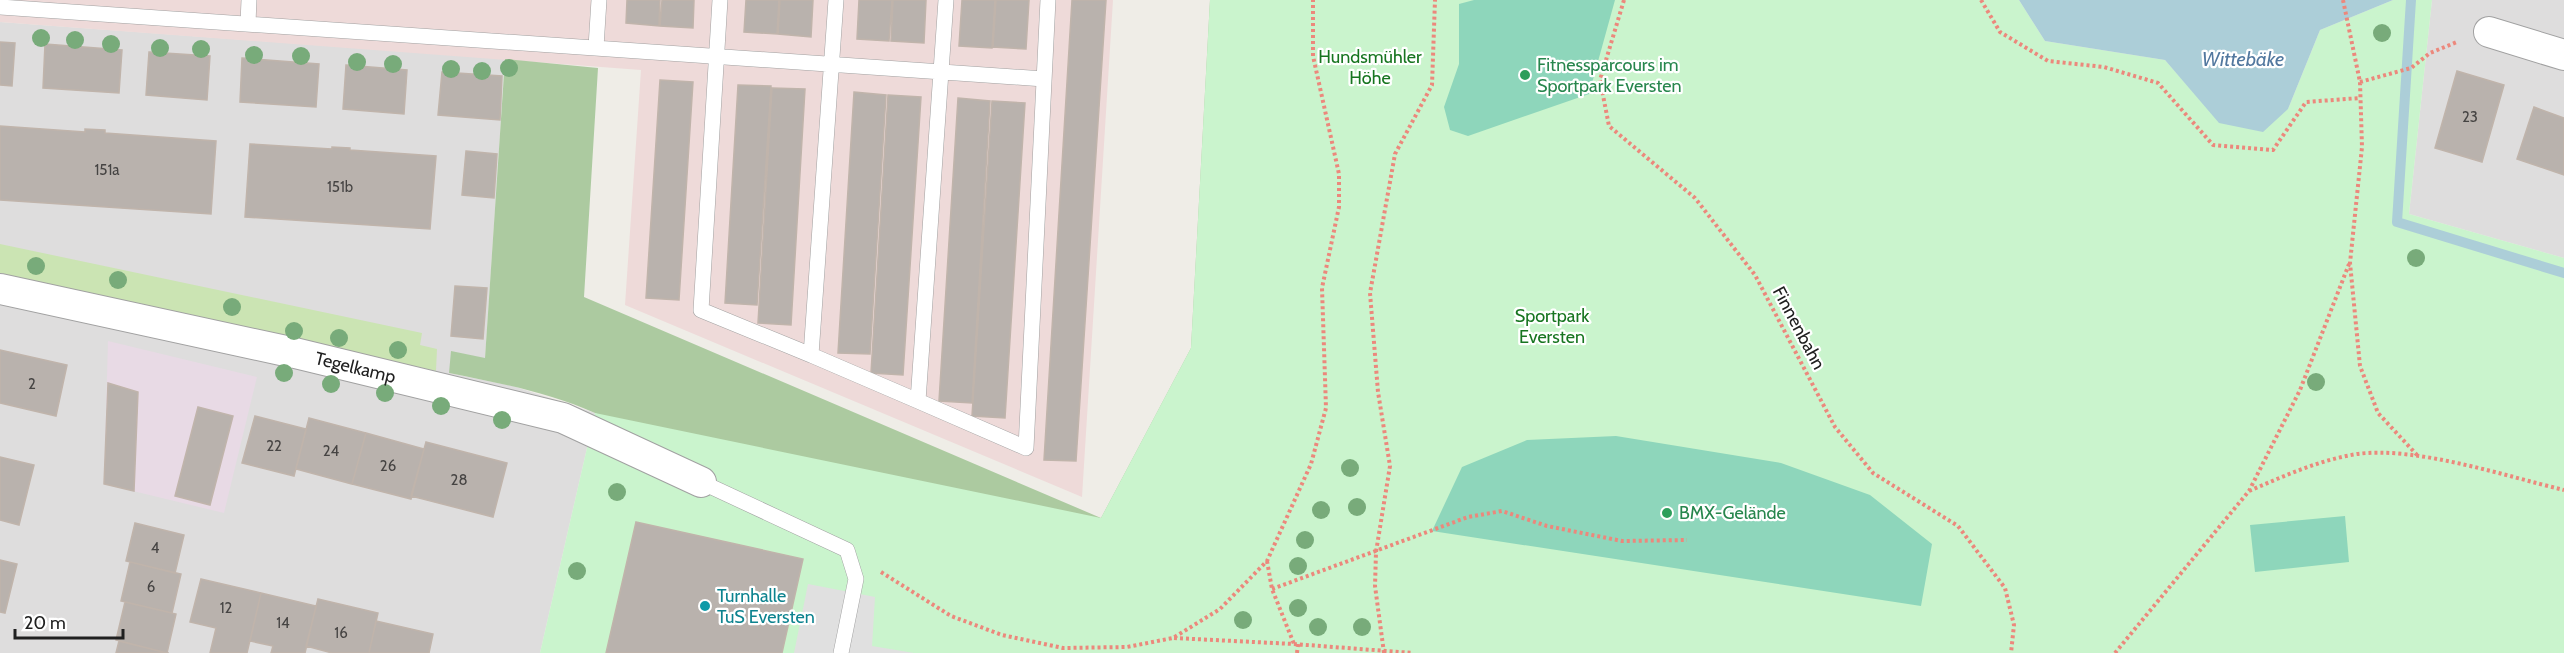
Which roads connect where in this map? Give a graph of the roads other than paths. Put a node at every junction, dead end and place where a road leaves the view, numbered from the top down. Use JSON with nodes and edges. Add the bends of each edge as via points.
{"nodes":[{"id":1,"x":249,"y":0,"type":"edge"},
{"id":2,"x":599,"y":0,"type":"edge"},
{"id":3,"x":720,"y":0,"type":"edge"},
{"id":4,"x":836,"y":0,"type":"edge"},
{"id":5,"x":946,"y":0,"type":"edge"},
{"id":6,"x":1048,"y":0,"type":"edge"},
{"id":7,"x":10,"y":5,"type":"edge"},
{"id":8,"x":248,"y":23,"type":"junction"},
{"id":9,"x":2489,"y":32,"type":"road end"},
{"id":10,"x":596,"y":47,"type":"junction"},
{"id":11,"x":716,"y":56,"type":"junction"},
{"id":12,"x":2564,"y":56,"type":"edge"},
{"id":13,"x":832,"y":64,"type":"junction"},
{"id":14,"x":941,"y":71,"type":"junction"},
{"id":15,"x":1044,"y":79,"type":"junction"},
{"id":16,"x":0,"y":289,"type":"edge"},
{"id":17,"x":811,"y":355,"type":"junction"},
{"id":18,"x":918,"y":401,"type":"junction"},
{"id":19,"x":701,"y":482,"type":"joint"},
{"id":20,"x":841,"y":653,"type":"edge"}],
"edges":[{"from":1,"to":8,"type":"lane"},
{"from":2,"to":10,"type":"lane"},
{"from":3,"to":11,"type":"lane"},
{"from":4,"to":13,"type":"lane"},
{"from":5,"to":14,"type":"lane"},
{"from":6,"to":15,"type":"lane"},
{"from":7,"to":8,"type":"lane"},
{"from":8,"to":10,"type":"lane"},
{"from":9,"to":12,"type":"street"},
{"from":10,"to":11,"type":"lane"},
{"from":11,"to":13,"type":"lane"},
{"from":11,"to":17,"type":"lane","via":[[700,310]]},
{"from":13,"to":14,"type":"lane"},
{"from":13,"to":17,"type":"lane"},
{"from":14,"to":15,"type":"lane"},
{"from":14,"to":18,"type":"lane"},
{"from":15,"to":18,"type":"lane","via":[[1026,448]]},
{"from":16,"to":19,"type":"street","name":"Tegelkamp","via":[[295,353],[563,418]]},
{"from":17,"to":18,"type":"lane"},
{"from":19,"to":20,"type":"lane","via":[[847,550],[856,579]]}]}
